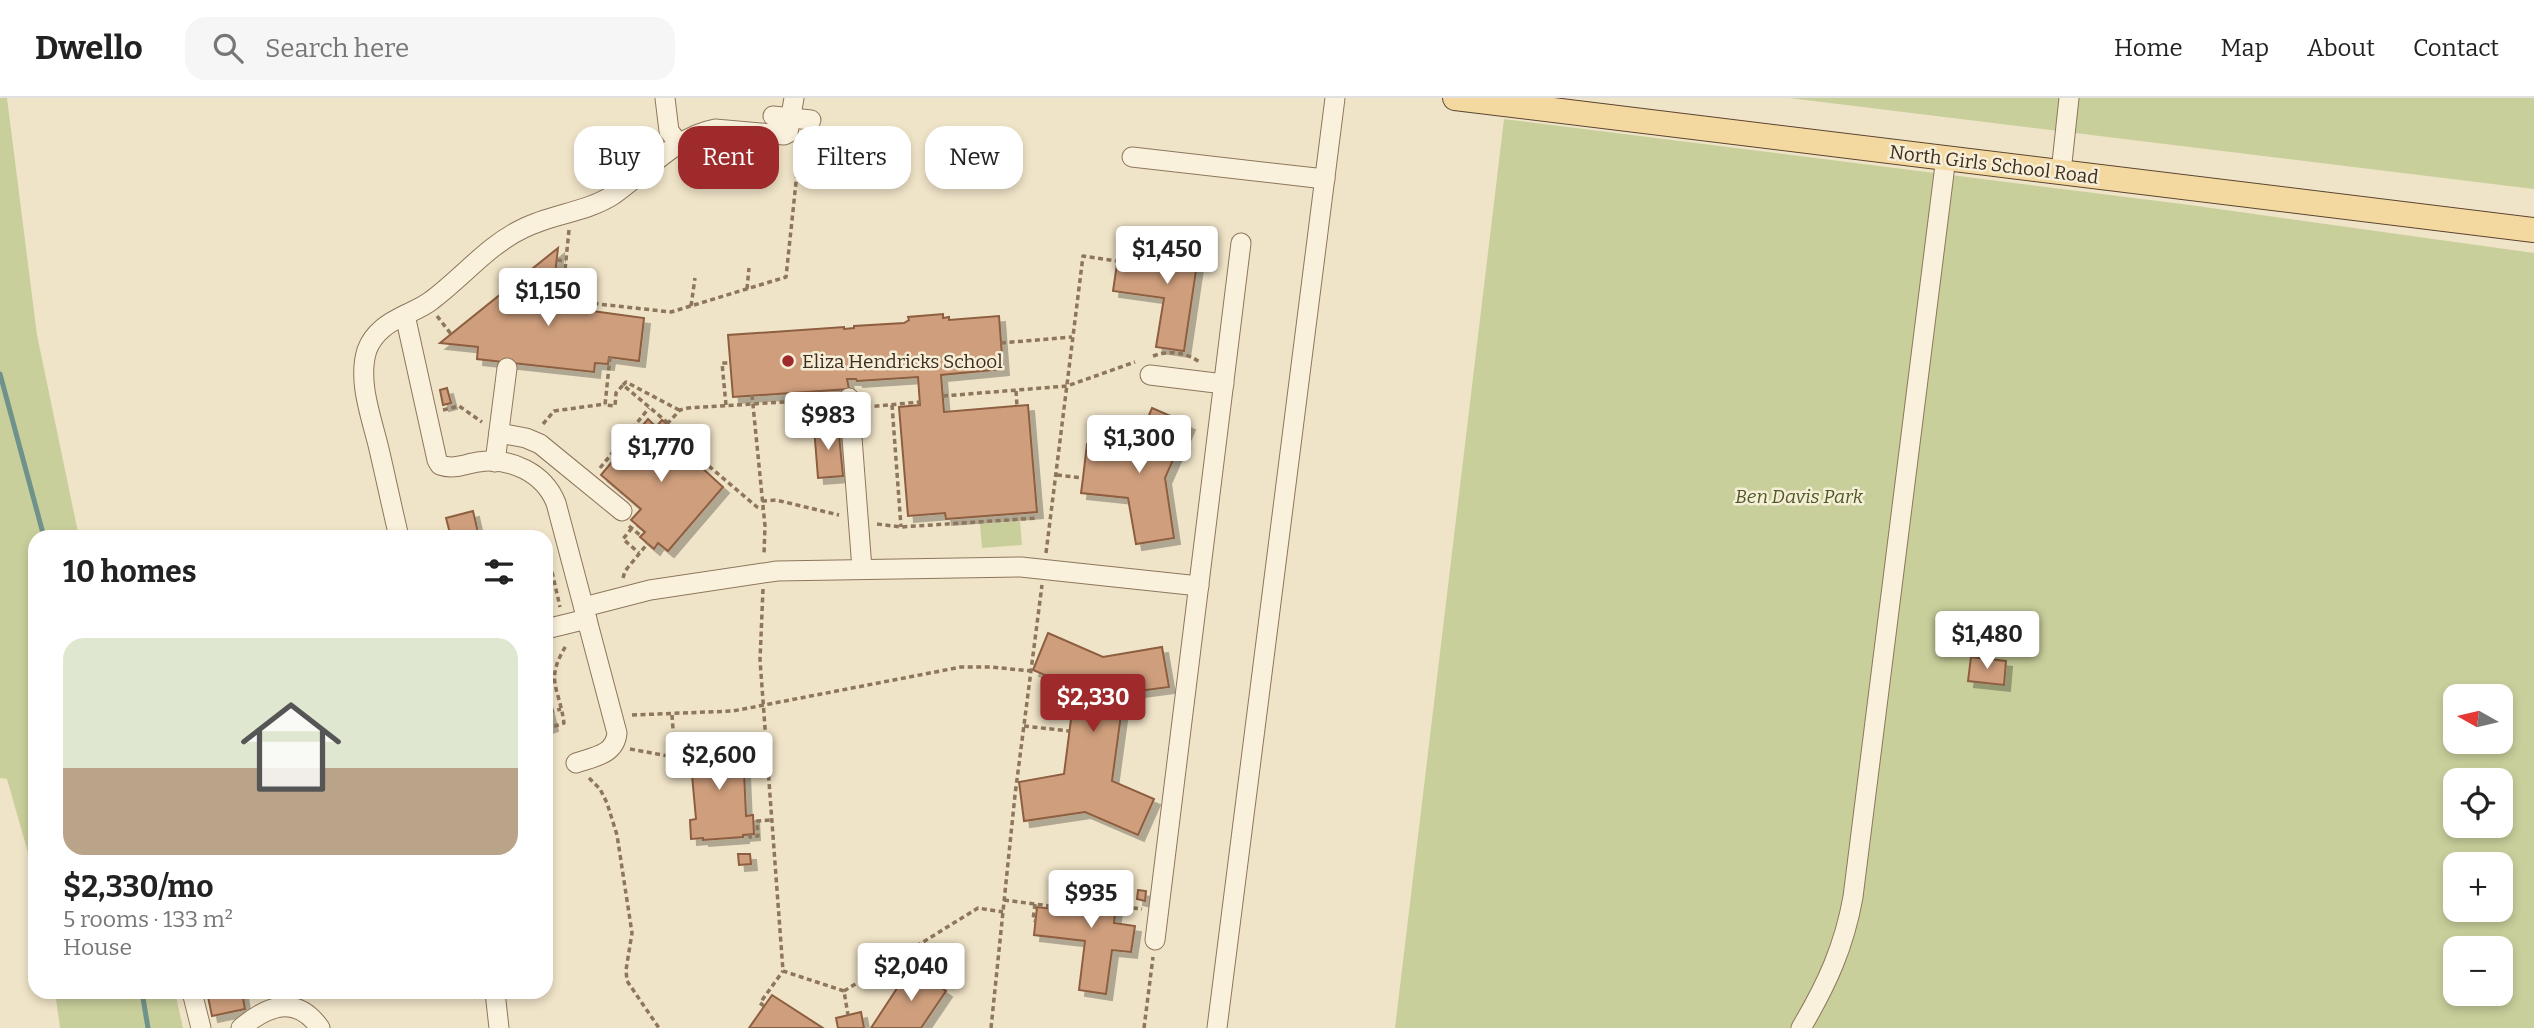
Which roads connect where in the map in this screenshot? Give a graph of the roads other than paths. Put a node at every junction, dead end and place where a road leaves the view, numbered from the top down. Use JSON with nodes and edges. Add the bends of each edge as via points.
{"nodes":[{"id":1,"x":665,"y":98,"type":"edge"},
{"id":2,"x":794,"y":98,"type":"edge"},
{"id":3,"x":1335,"y":98,"type":"edge"},
{"id":4,"x":1455,"y":98,"type":"edge"},
{"id":5,"x":2069,"y":98,"type":"edge"},
{"id":6,"x":788,"y":118,"type":"edge"},
{"id":7,"x":735,"y":126,"type":"edge"},
{"id":8,"x":678,"y":142,"type":"edge"},
{"id":9,"x":678,"y":146,"type":"edge"},
{"id":10,"x":1132,"y":157,"type":"dead end"},
{"id":11,"x":1945,"y":158,"type":"junction"},
{"id":12,"x":2061,"y":172,"type":"junction"},
{"id":13,"x":1325,"y":179,"type":"junction"},
{"id":14,"x":2534,"y":230,"type":"edge"},
{"id":15,"x":1241,"y":243,"type":"dead end"},
{"id":16,"x":405,"y":315,"type":"junction"},
{"id":17,"x":1148,"y":364,"type":"road end"},
{"id":18,"x":507,"y":368,"type":"dead end"},
{"id":19,"x":1224,"y":384,"type":"junction"},
{"id":20,"x":849,"y":398,"type":"road end"},
{"id":21,"x":499,"y":433,"type":"junction"},
{"id":22,"x":495,"y":462,"type":"junction"},
{"id":23,"x":622,"y":515,"type":"road end"},
{"id":24,"x":397,"y":530,"type":"edge"},
{"id":25,"x":862,"y":569,"type":"junction"},
{"id":26,"x":1199,"y":586,"type":"junction"},
{"id":27,"x":571,"y":620,"type":"edge"},
{"id":28,"x":576,"y":764,"type":"road end"},
{"id":29,"x":1156,"y":940,"type":"road end"},
{"id":30,"x":194,"y":999,"type":"edge"},
{"id":31,"x":496,"y":999,"type":"edge"},
{"id":32,"x":201,"y":1028,"type":"edge"},
{"id":33,"x":241,"y":1028,"type":"edge"},
{"id":34,"x":320,"y":1028,"type":"edge"},
{"id":35,"x":499,"y":1028,"type":"edge"},
{"id":36,"x":1217,"y":1028,"type":"edge"},
{"id":37,"x":1801,"y":1028,"type":"edge"}],
"edges":[{"from":1,"to":8,"type":"lane","via":[[669,131]]},
{"from":2,"to":6,"type":"lane"},
{"from":3,"to":13,"type":"lane"},
{"from":4,"to":11,"type":"main road","name":"North Girls School Road"},
{"from":5,"to":12,"type":"lane"},
{"from":6,"to":7,"type":"lane"},
{"from":9,"to":16,"type":"lane","via":[[613,195],[511,234],[430,302]]},
{"from":10,"to":13,"type":"lane"},
{"from":11,"to":12,"type":"main road","name":"North Girls School Road"},
{"from":11,"to":37,"type":"lane","via":[[1853,897],[1839,956]]},
{"from":12,"to":14,"type":"main road","name":"North Girls School Road"},
{"from":13,"to":36,"type":"lane"},
{"from":15,"to":19,"type":"lane"},
{"from":16,"to":22,"type":"lane","via":[[440,465],[452,468]]},
{"from":16,"to":24,"type":"lane","via":[[376,334],[367,351],[364,374]]},
{"from":17,"to":19,"type":"lane"},
{"from":18,"to":21,"type":"lane"},
{"from":19,"to":26,"type":"lane"},
{"from":20,"to":25,"type":"lane"},
{"from":21,"to":22,"type":"lane"},
{"from":21,"to":23,"type":"lane","via":[[546,448]]},
{"from":22,"to":27,"type":"lane","via":[[529,471],[552,493]]},
{"from":25,"to":26,"type":"lane","via":[[1044,569]]},
{"from":25,"to":27,"type":"lane","via":[[763,572],[624,596]]},
{"from":26,"to":29,"type":"lane"},
{"from":27,"to":28,"type":"lane","via":[[617,733],[607,752]]},
{"from":30,"to":32,"type":"lane"},
{"from":31,"to":35,"type":"lane"},
{"from":33,"to":34,"type":"lane","via":[[272,1008],[288,1006],[304,1012]]}]}
